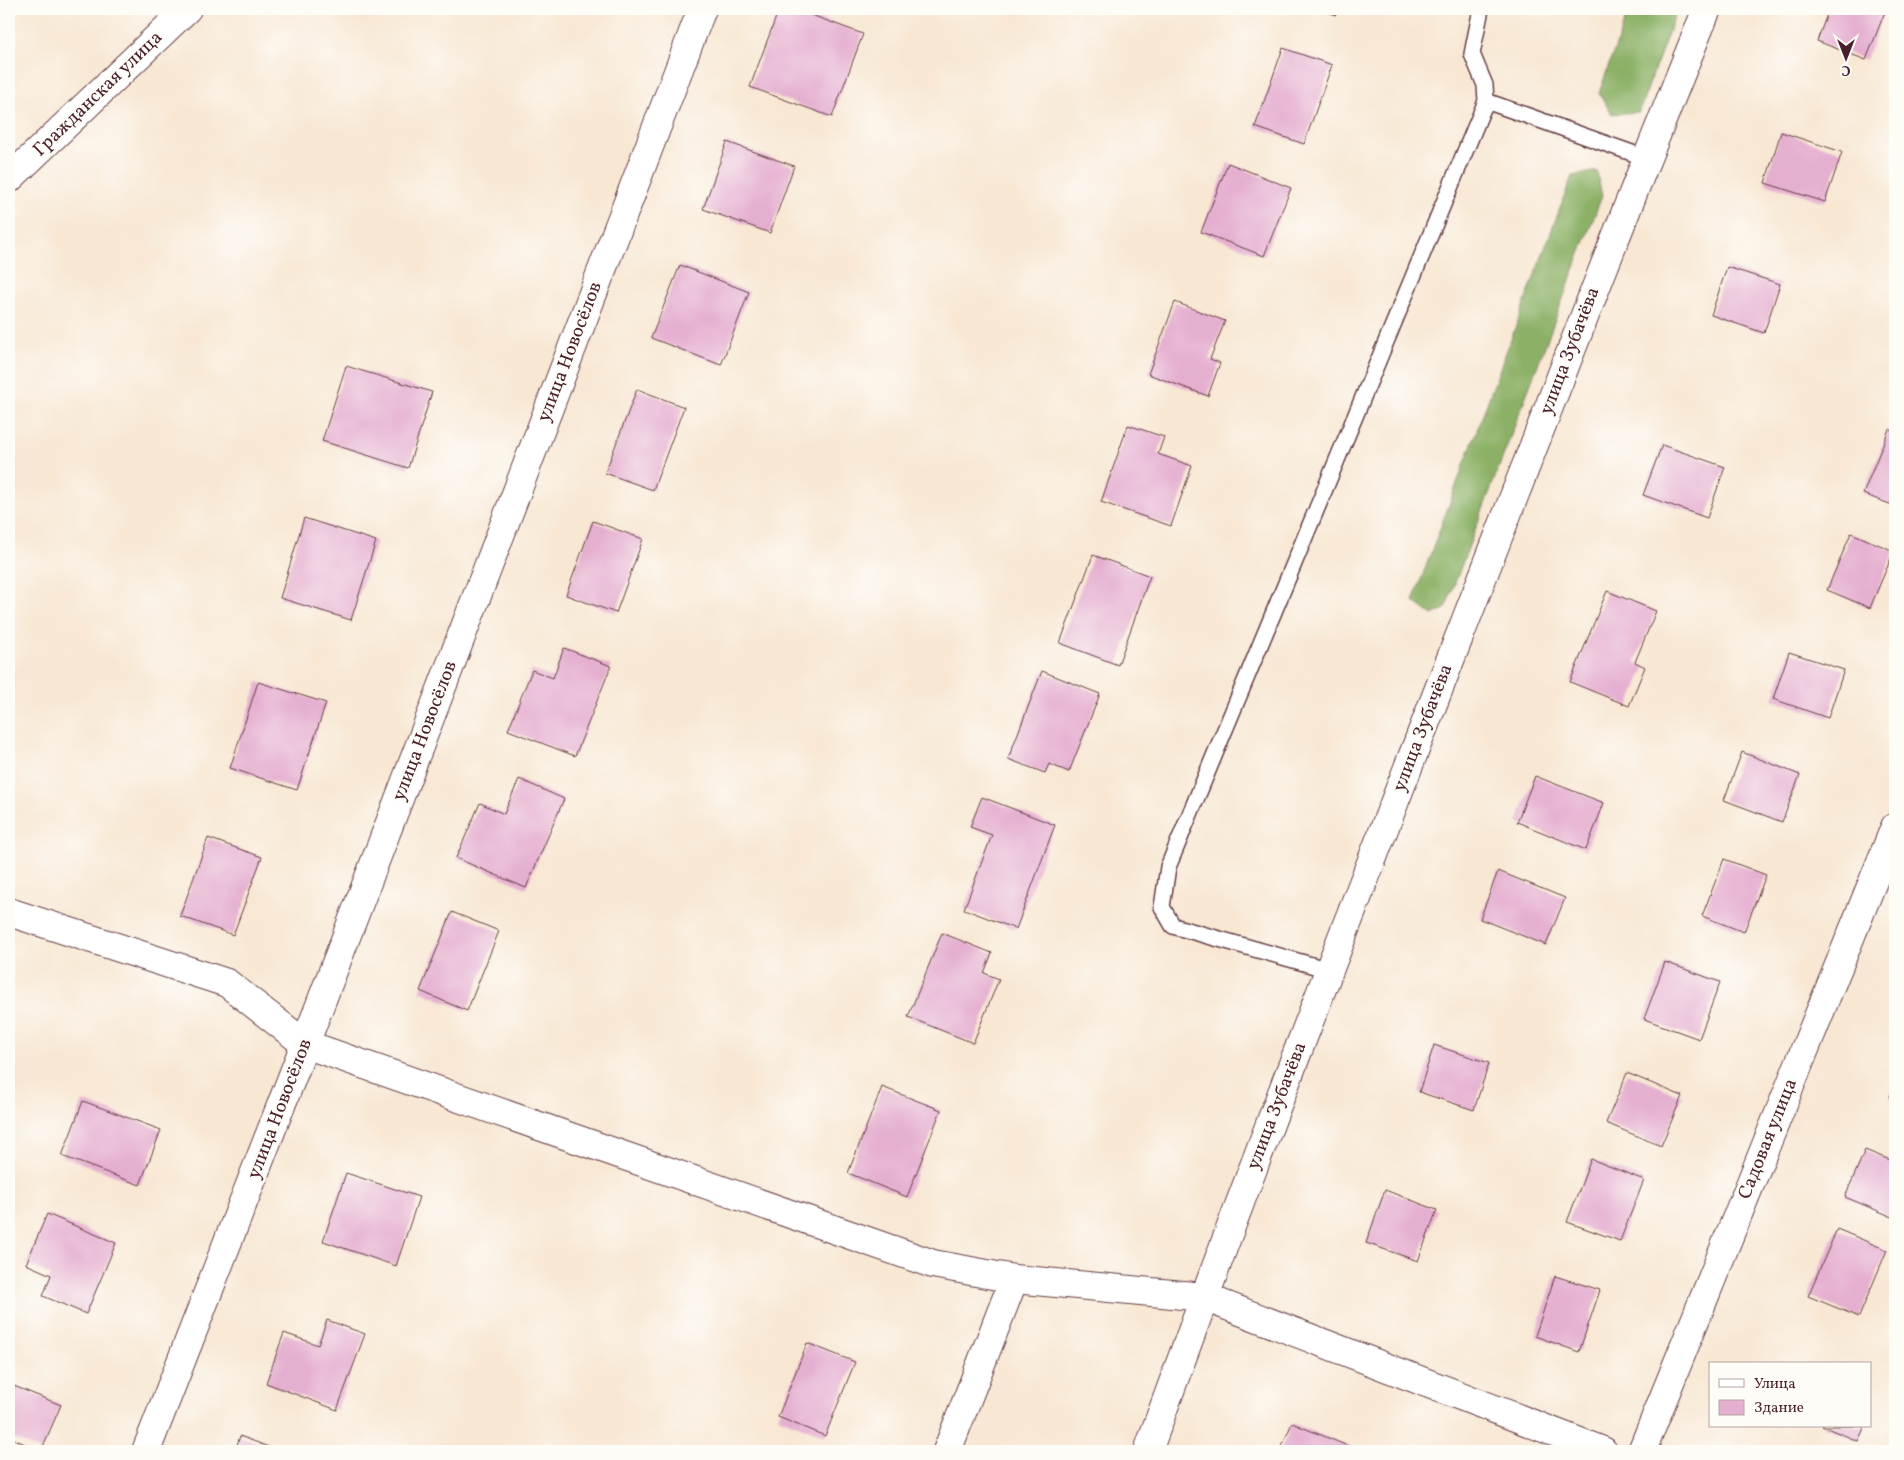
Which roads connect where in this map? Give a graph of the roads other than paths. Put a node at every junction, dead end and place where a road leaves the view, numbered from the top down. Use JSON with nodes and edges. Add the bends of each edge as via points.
{"nodes":[{"id":1,"x":187,"y":9,"type":"edge"},
{"id":2,"x":702,"y":9,"type":"edge"},
{"id":3,"x":1481,"y":9,"type":"edge"},
{"id":4,"x":1707,"y":9,"type":"edge"},
{"id":5,"x":1486,"y":101,"type":"junction"},
{"id":6,"x":1646,"y":158,"type":"junction"},
{"id":7,"x":9,"y":179,"type":"edge"},
{"id":8,"x":1895,"y":827,"type":"edge"},
{"id":9,"x":9,"y":912,"type":"edge"},
{"id":10,"x":1329,"y":970,"type":"junction"},
{"id":11,"x":305,"y":1044,"type":"junction"},
{"id":12,"x":1014,"y":1279,"type":"junction"},
{"id":13,"x":1204,"y":1297,"type":"junction"},
{"id":14,"x":146,"y":1451,"type":"edge"},
{"id":15,"x":947,"y":1451,"type":"edge"},
{"id":16,"x":1148,"y":1451,"type":"edge"},
{"id":17,"x":1603,"y":1451,"type":"edge"},
{"id":18,"x":1642,"y":1451,"type":"edge"}],
"edges":[{"from":1,"to":7,"type":"street","name":"Гражданская улица"},
{"from":2,"to":11,"type":"street","name":"улица Новосёлов"},
{"from":3,"to":5,"type":"lane","via":[[1472,54],[1485,85]]},
{"from":4,"to":6,"type":"street","name":"улица Зубачёва"},
{"from":5,"to":6,"type":"lane"},
{"from":5,"to":10,"type":"lane","via":[[1168,866],[1162,907],[1173,926]]},
{"from":6,"to":10,"type":"street","name":"улица Зубачёва"},
{"from":8,"to":18,"type":"street","name":"Садовая улица"},
{"from":9,"to":11,"type":"street","via":[[227,983]]},
{"from":10,"to":13,"type":"street","name":"улица Зубачёва"},
{"from":11,"to":12,"type":"street","via":[[933,1264]]},
{"from":11,"to":14,"type":"street","name":"улица Новосёлов"},
{"from":12,"to":13,"type":"street"},
{"from":12,"to":15,"type":"street"},
{"from":13,"to":16,"type":"street","name":"улица Зубачёва"},
{"from":13,"to":17,"type":"street"}]}
